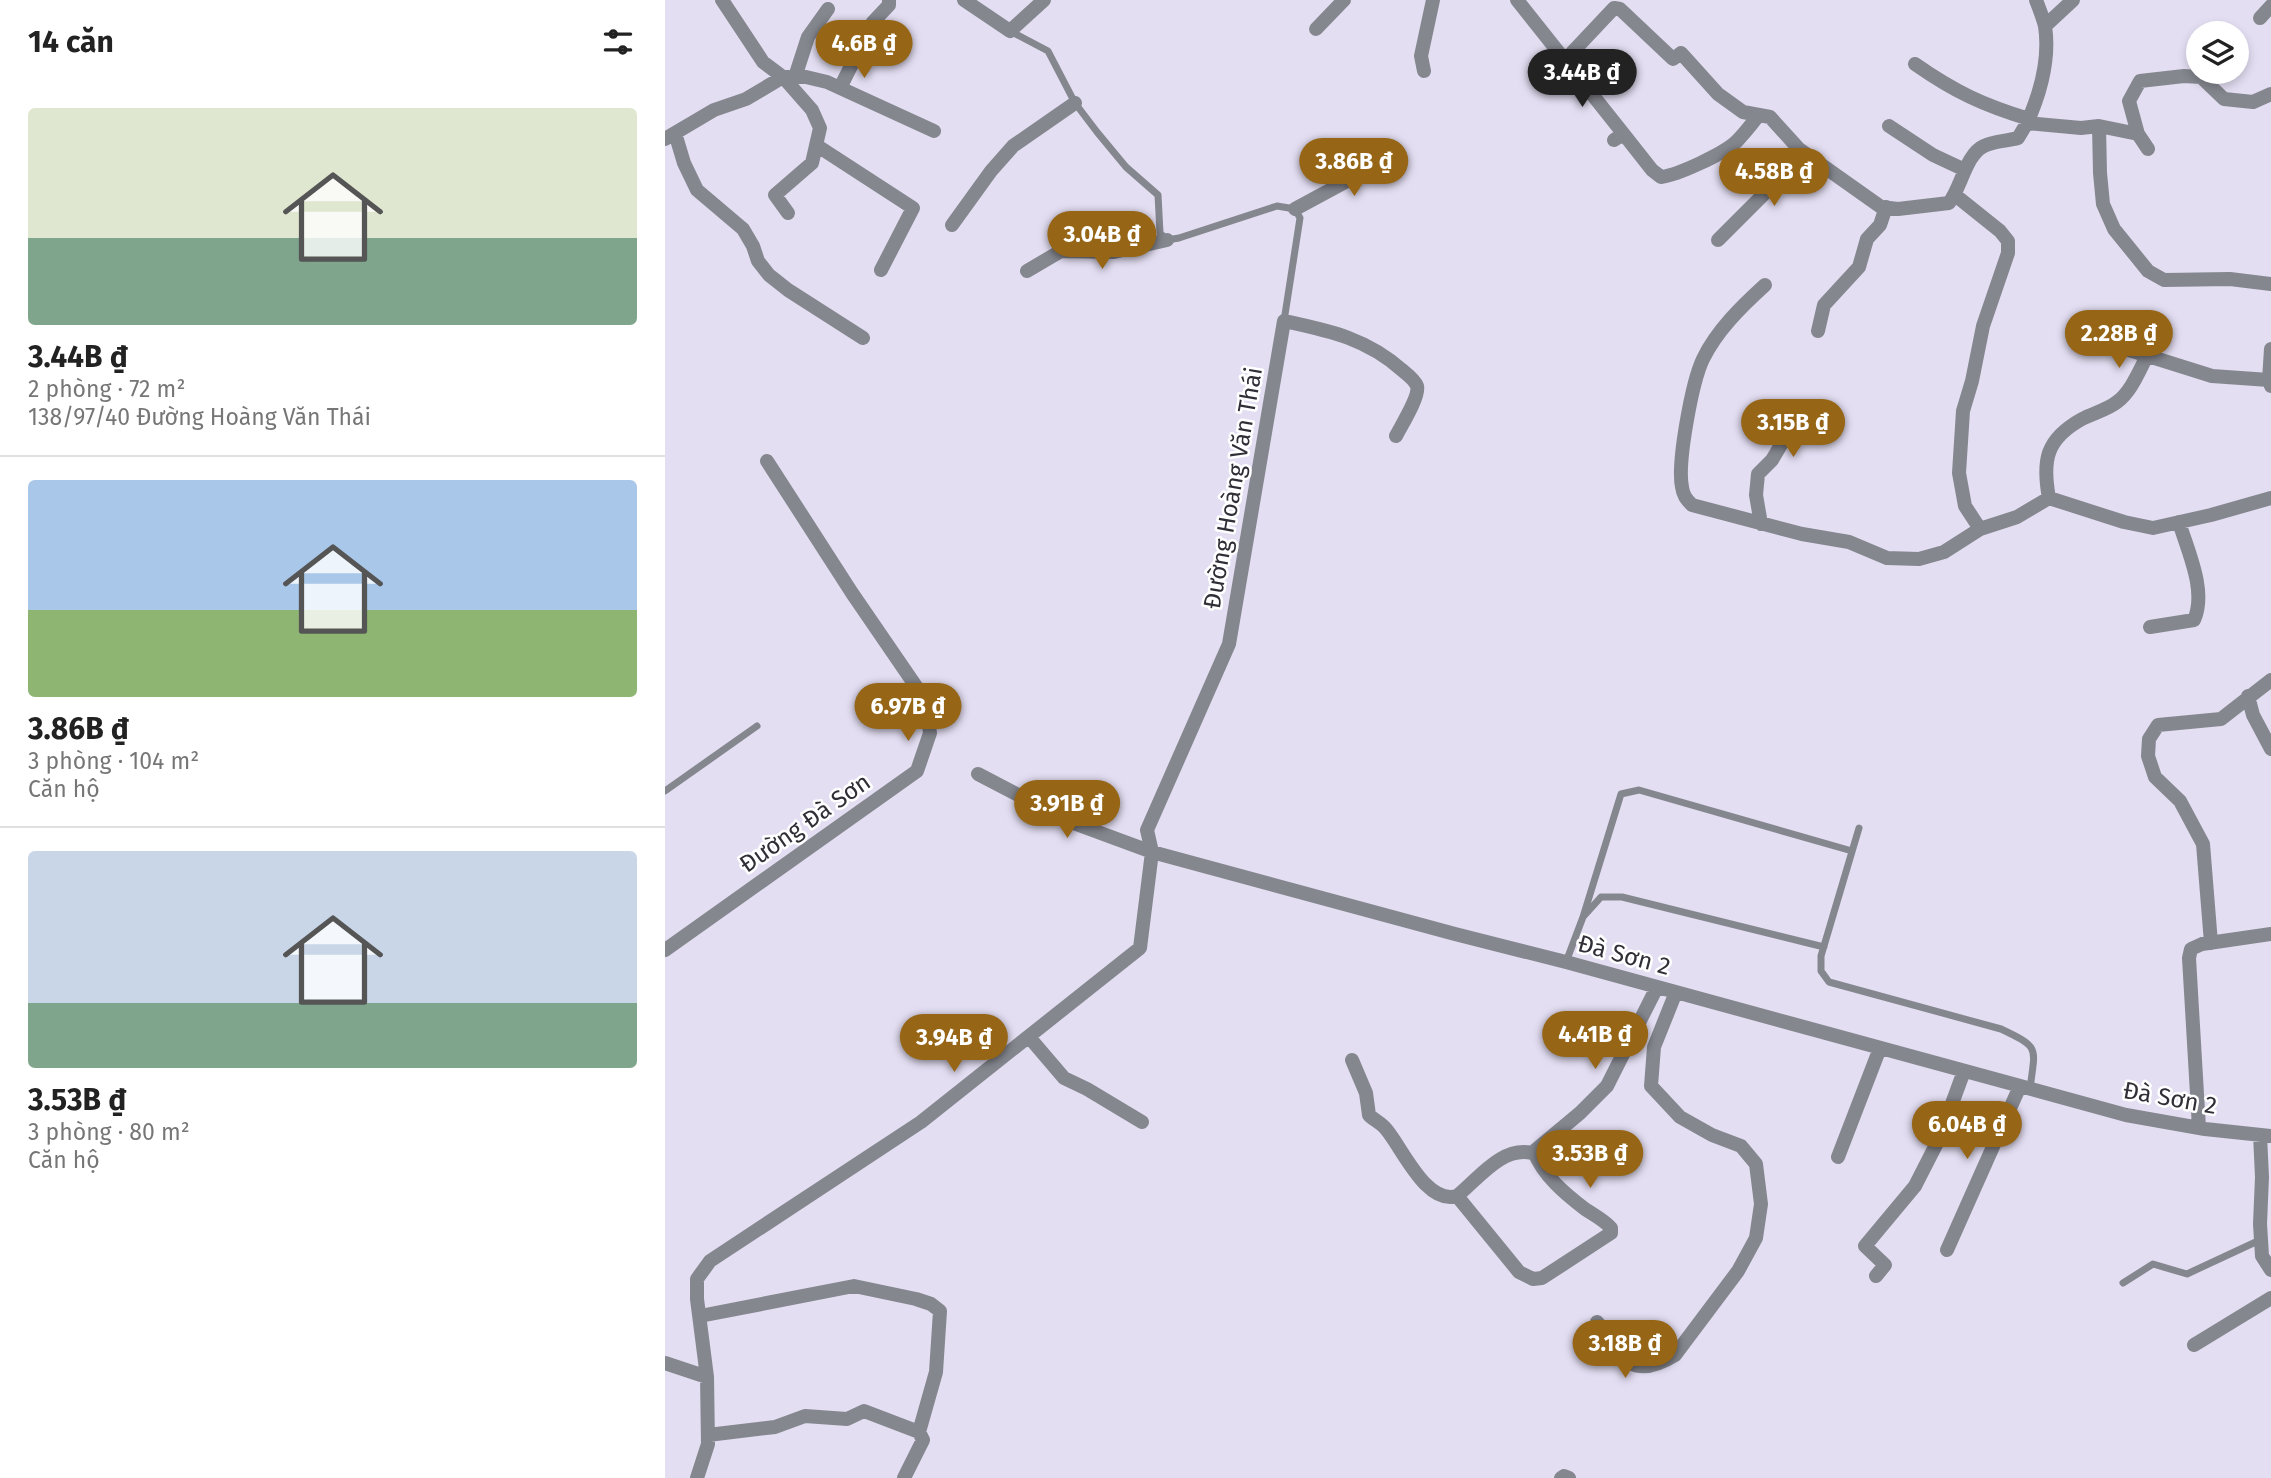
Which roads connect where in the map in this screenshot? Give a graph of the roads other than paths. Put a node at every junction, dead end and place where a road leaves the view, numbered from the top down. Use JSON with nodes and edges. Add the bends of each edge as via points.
{"nodes":[{"id":1,"x":722,"y":0,"type":"edge"},
{"id":2,"x":889,"y":0,"type":"edge"},
{"id":3,"x":964,"y":0,"type":"edge"},
{"id":4,"x":1044,"y":0,"type":"edge"},
{"id":5,"x":1344,"y":0,"type":"edge"},
{"id":6,"x":1433,"y":0,"type":"edge"},
{"id":7,"x":1517,"y":0,"type":"edge"},
{"id":8,"x":2036,"y":0,"type":"edge"},
{"id":9,"x":2073,"y":0,"type":"edge"},
{"id":10,"x":2271,"y":6,"type":"edge"},
{"id":11,"x":828,"y":9,"type":"dead end"},
{"id":12,"x":2260,"y":18,"type":"dead end"},
{"id":13,"x":2045,"y":26,"type":"junction"},
{"id":14,"x":1316,"y":29,"type":"dead end"},
{"id":15,"x":1010,"y":31,"type":"junction"},
{"id":16,"x":1565,"y":60,"type":"junction"},
{"id":17,"x":1915,"y":64,"type":"dead end"},
{"id":18,"x":1424,"y":71,"type":"dead end"},
{"id":19,"x":789,"y":77,"type":"junction"},
{"id":20,"x":840,"y":88,"type":"junction"},
{"id":21,"x":2271,"y":94,"type":"edge"},
{"id":22,"x":1075,"y":103,"type":"junction"},
{"id":23,"x":1758,"y":116,"type":"junction"},
{"id":24,"x":2028,"y":121,"type":"junction"},
{"id":25,"x":1889,"y":126,"type":"dead end"},
{"id":26,"x":2099,"y":126,"type":"junction"},
{"id":27,"x":933,"y":131,"type":"dead end"},
{"id":28,"x":2138,"y":134,"type":"junction"},
{"id":29,"x":670,"y":136,"type":"edge"},
{"id":30,"x":816,"y":145,"type":"junction"},
{"id":31,"x":1799,"y":149,"type":"junction"},
{"id":32,"x":2148,"y":149,"type":"dead end"},
{"id":33,"x":1395,"y":155,"type":"dead end"},
{"id":34,"x":1965,"y":170,"type":"junction"},
{"id":35,"x":1955,"y":195,"type":"junction"},
{"id":36,"x":1886,"y":207,"type":"junction"},
{"id":37,"x":1295,"y":209,"type":"junction"},
{"id":38,"x":788,"y":213,"type":"dead end"},
{"id":39,"x":953,"y":225,"type":"dead end"},
{"id":40,"x":1167,"y":240,"type":"junction"},
{"id":41,"x":1718,"y":240,"type":"dead end"},
{"id":42,"x":881,"y":270,"type":"dead end"},
{"id":43,"x":1027,"y":271,"type":"dead end"},
{"id":44,"x":2271,"y":284,"type":"edge"},
{"id":45,"x":1765,"y":285,"type":"dead end"},
{"id":46,"x":1284,"y":321,"type":"junction"},
{"id":47,"x":1818,"y":331,"type":"dead end"},
{"id":48,"x":2095,"y":333,"type":"dead end"},
{"id":49,"x":863,"y":338,"type":"dead end"},
{"id":50,"x":2271,"y":349,"type":"edge"},
{"id":51,"x":2147,"y":356,"type":"junction"},
{"id":52,"x":2270,"y":383,"type":"edge"},
{"id":53,"x":1781,"y":425,"type":"dead end"},
{"id":54,"x":1396,"y":436,"type":"dead end"},
{"id":55,"x":767,"y":461,"type":"dead end"},
{"id":56,"x":2049,"y":498,"type":"junction"},
{"id":57,"x":2271,"y":498,"type":"edge"},
{"id":58,"x":2179,"y":522,"type":"junction"},
{"id":59,"x":1761,"y":524,"type":"junction"},
{"id":60,"x":1980,"y":529,"type":"junction"},
{"id":61,"x":2150,"y":627,"type":"dead end"},
{"id":62,"x":2271,"y":680,"type":"edge"},
{"id":63,"x":2248,"y":696,"type":"junction"},
{"id":64,"x":757,"y":726,"type":"dead end"},
{"id":65,"x":2271,"y":749,"type":"edge"},
{"id":66,"x":978,"y":774,"type":"dead end"},
{"id":67,"x":665,"y":791,"type":"edge"},
{"id":68,"x":1859,"y":828,"type":"dead end"},
{"id":69,"x":1152,"y":852,"type":"junction"},
{"id":70,"x":1852,"y":852,"type":"junction"},
{"id":71,"x":1583,"y":917,"type":"junction"},
{"id":72,"x":2271,"y":934,"type":"edge"},
{"id":73,"x":2211,"y":943,"type":"junction"},
{"id":74,"x":1824,"y":947,"type":"junction"},
{"id":75,"x":665,"y":950,"type":"edge"},
{"id":76,"x":1566,"y":962,"type":"junction"},
{"id":77,"x":1657,"y":987,"type":"junction"},
{"id":78,"x":1676,"y":992,"type":"junction"},
{"id":79,"x":1029,"y":1037,"type":"junction"},
{"id":80,"x":1880,"y":1048,"type":"junction"},
{"id":81,"x":1352,"y":1060,"type":"dead end"},
{"id":82,"x":1964,"y":1071,"type":"junction"},
{"id":83,"x":2025,"y":1087,"type":"junction"},
{"id":84,"x":1142,"y":1122,"type":"dead end"},
{"id":85,"x":2199,"y":1128,"type":"junction"},
{"id":86,"x":2265,"y":1136,"type":"edge"},
{"id":87,"x":1534,"y":1152,"type":"junction"},
{"id":88,"x":1838,"y":1157,"type":"dead end"},
{"id":89,"x":1457,"y":1196,"type":"junction"},
{"id":90,"x":2261,"y":1240,"type":"junction"},
{"id":91,"x":1947,"y":1250,"type":"dead end"},
{"id":92,"x":2271,"y":1270,"type":"edge"},
{"id":93,"x":1876,"y":1276,"type":"dead end"},
{"id":94,"x":2123,"y":1283,"type":"dead end"},
{"id":95,"x":2271,"y":1298,"type":"edge"},
{"id":96,"x":700,"y":1316,"type":"junction"},
{"id":97,"x":1597,"y":1322,"type":"dead end"},
{"id":98,"x":2194,"y":1345,"type":"dead end"},
{"id":99,"x":665,"y":1363,"type":"edge"},
{"id":100,"x":707,"y":1377,"type":"junction"},
{"id":101,"x":919,"y":1432,"type":"junction"},
{"id":102,"x":708,"y":1436,"type":"junction"},
{"id":103,"x":697,"y":1478,"type":"edge"},
{"id":104,"x":904,"y":1478,"type":"edge"},
{"id":105,"x":1562,"y":1478,"type":"edge"},
{"id":106,"x":1569,"y":1478,"type":"edge"}],
"edges":[{"from":1,"to":19,"type":"street","via":[[763,62]]},
{"from":2,"to":20,"type":"street"},
{"from":3,"to":15,"type":"street"},
{"from":4,"to":15,"type":"street"},
{"from":5,"to":14,"type":"street"},
{"from":6,"to":18,"type":"street","via":[[1421,55]]},
{"from":7,"to":16,"type":"street"},
{"from":8,"to":13,"type":"street"},
{"from":9,"to":13,"type":"street"},
{"from":10,"to":12,"type":"street"},
{"from":11,"to":19,"type":"street"},
{"from":13,"to":24,"type":"street","via":[[2039,96]]},
{"from":15,"to":22,"type":"lane","via":[[1048,51]]},
{"from":16,"to":23,"type":"street","via":[[1620,9],[1674,59],[1681,53],[1718,94],[1743,113]]},
{"from":16,"to":23,"type":"street","via":[[1620,139],[1661,177],[1719,154]]},
{"from":17,"to":24,"type":"street","via":[[1962,94]]},
{"from":19,"to":20,"type":"street","via":[[806,77]]},
{"from":19,"to":29,"type":"street"},
{"from":19,"to":30,"type":"street","via":[[820,128]]},
{"from":20,"to":27,"type":"street"},
{"from":21,"to":28,"type":"street","via":[[2253,102],[2224,99],[2201,77],[2140,81],[2129,101]]},
{"from":22,"to":39,"type":"street","via":[[1013,146]]},
{"from":22,"to":40,"type":"lane","via":[[1126,167],[1158,195],[1160,233]]},
{"from":23,"to":31,"type":"street","via":[[1770,117]]},
{"from":24,"to":26,"type":"street"},
{"from":24,"to":34,"type":"street","via":[[2018,138],[1984,146]]},
{"from":25,"to":34,"type":"street"},
{"from":26,"to":28,"type":"street"},
{"from":26,"to":44,"type":"street","via":[[2103,204],[2114,229],[2148,271],[2164,280],[2231,279]]},
{"from":28,"to":32,"type":"street"},
{"from":29,"to":49,"type":"street","via":[[697,190],[743,229],[769,275]]},
{"from":30,"to":38,"type":"street","via":[[812,163],[775,195]]},
{"from":30,"to":42,"type":"street","via":[[913,208]]},
{"from":31,"to":36,"type":"street"},
{"from":31,"to":41,"type":"street","via":[[1765,193]]},
{"from":33,"to":37,"type":"street"},
{"from":34,"to":35,"type":"street"},
{"from":35,"to":36,"type":"street","via":[[1949,203]]},
{"from":35,"to":60,"type":"street","via":[[2008,241],[1963,411],[1959,473],[1965,506]]},
{"from":36,"to":47,"type":"street","via":[[1880,225],[1867,239],[1859,267],[1824,305]]},
{"from":37,"to":40,"type":"lane","via":[[1277,206]]},
{"from":37,"to":46,"type":"lane","via":[[1300,218]]},
{"from":40,"to":43,"type":"street","via":[[1114,252],[1061,251]]},
{"from":45,"to":59,"type":"street","via":[[1740,308],[1703,360],[1690,402],[1681,483],[1692,505]]},
{"from":46,"to":54,"type":"street","via":[[1368,345],[1412,379],[1416,394]]},
{"from":46,"to":69,"type":"street","name":"Đường Hoàng Văn Thái","via":[[1229,644],[1147,830]]},
{"from":48,"to":51,"type":"street"},
{"from":50,"to":52,"type":"street"},
{"from":51,"to":52,"type":"street","via":[[2212,376]]},
{"from":51,"to":56,"type":"street","via":[[2117,402],[2080,420],[2055,441],[2046,457]]},
{"from":53,"to":59,"type":"street","via":[[1782,443],[1758,474]]},
{"from":55,"to":75,"type":"street","name":"Đường Đà Sơn","via":[[926,701],[930,733],[918,771]]},
{"from":56,"to":58,"type":"street","via":[[2153,528]]},
{"from":56,"to":60,"type":"street","via":[[2017,517]]},
{"from":57,"to":58,"type":"street"},
{"from":58,"to":61,"type":"street","via":[[2195,575],[2199,608],[2194,620]]},
{"from":59,"to":60,"type":"street","via":[[1849,542],[1887,558],[1919,559],[1944,552]]},
{"from":62,"to":63,"type":"street"},
{"from":63,"to":65,"type":"street"},
{"from":63,"to":73,"type":"street","via":[[2221,719],[2158,725],[2149,739],[2148,756],[2155,777],[2180,801],[2203,844]]},
{"from":64,"to":67,"type":"lane"},
{"from":66,"to":69,"type":"street","name":"Đà Sơn 2","via":[[1067,821]]},
{"from":68,"to":70,"type":"lane"},
{"from":69,"to":76,"type":"street","name":"Đà Sơn 2"},
{"from":69,"to":79,"type":"street","via":[[1140,948]]},
{"from":70,"to":71,"type":"lane","via":[[1639,790],[1621,794]]},
{"from":70,"to":74,"type":"lane"},
{"from":71,"to":74,"type":"lane","via":[[1601,897],[1622,897]]},
{"from":71,"to":76,"type":"lane"},
{"from":72,"to":73,"type":"street"},
{"from":73,"to":85,"type":"street","via":[[2191,949],[2189,958]]},
{"from":74,"to":83,"type":"lane","via":[[1821,971],[1829,982],[2001,1030],[2028,1042],[2034,1053]]},
{"from":76,"to":77,"type":"street","name":"Đà Sơn 2"},
{"from":77,"to":78,"type":"street","name":"Đà Sơn 2"},
{"from":77,"to":87,"type":"street","via":[[1607,1086]]},
{"from":78,"to":80,"type":"street","name":"Đà Sơn 2"},
{"from":78,"to":97,"type":"street","via":[[1654,1047],[1651,1086],[1680,1117],[1741,1146],[1756,1164],[1761,1204],[1756,1238],[1738,1271],[1667,1360],[1636,1367]]},
{"from":79,"to":84,"type":"street","via":[[1064,1078]]},
{"from":79,"to":96,"type":"street","via":[[921,1122],[710,1261],[697,1279]]},
{"from":80,"to":82,"type":"street","name":"Đà Sơn 2"},
{"from":80,"to":88,"type":"street"},
{"from":81,"to":89,"type":"street","via":[[1366,1093],[1369,1115],[1387,1130],[1427,1187],[1444,1197]]},
{"from":82,"to":83,"type":"street","name":"Đà Sơn 2"},
{"from":82,"to":93,"type":"street","via":[[1939,1139],[1915,1186],[1865,1246],[1885,1265]]},
{"from":83,"to":85,"type":"street","name":"Đà Sơn 2","via":[[2126,1115]]},
{"from":83,"to":91,"type":"street"},
{"from":85,"to":86,"type":"street","name":"Đà Sơn 2"},
{"from":86,"to":90,"type":"street"},
{"from":87,"to":89,"type":"street","via":[[1506,1155]]},
{"from":87,"to":89,"type":"street","via":[[1539,1165],[1564,1193],[1611,1228],[1611,1233],[1542,1278],[1519,1272]]},
{"from":90,"to":92,"type":"street","via":[[2262,1256]]},
{"from":90,"to":94,"type":"lane","via":[[2187,1274],[2153,1264]]},
{"from":95,"to":98,"type":"street"},
{"from":96,"to":100,"type":"street"},
{"from":96,"to":101,"type":"street","via":[[854,1286],[937,1307],[936,1372]]},
{"from":99,"to":100,"type":"street"},
{"from":100,"to":102,"type":"street"},
{"from":101,"to":102,"type":"street","via":[[863,1411],[847,1419],[805,1416],[775,1427]]},
{"from":101,"to":104,"type":"street","via":[[923,1440]]},
{"from":102,"to":103,"type":"street"},
{"from":105,"to":106,"type":"street"}]}
